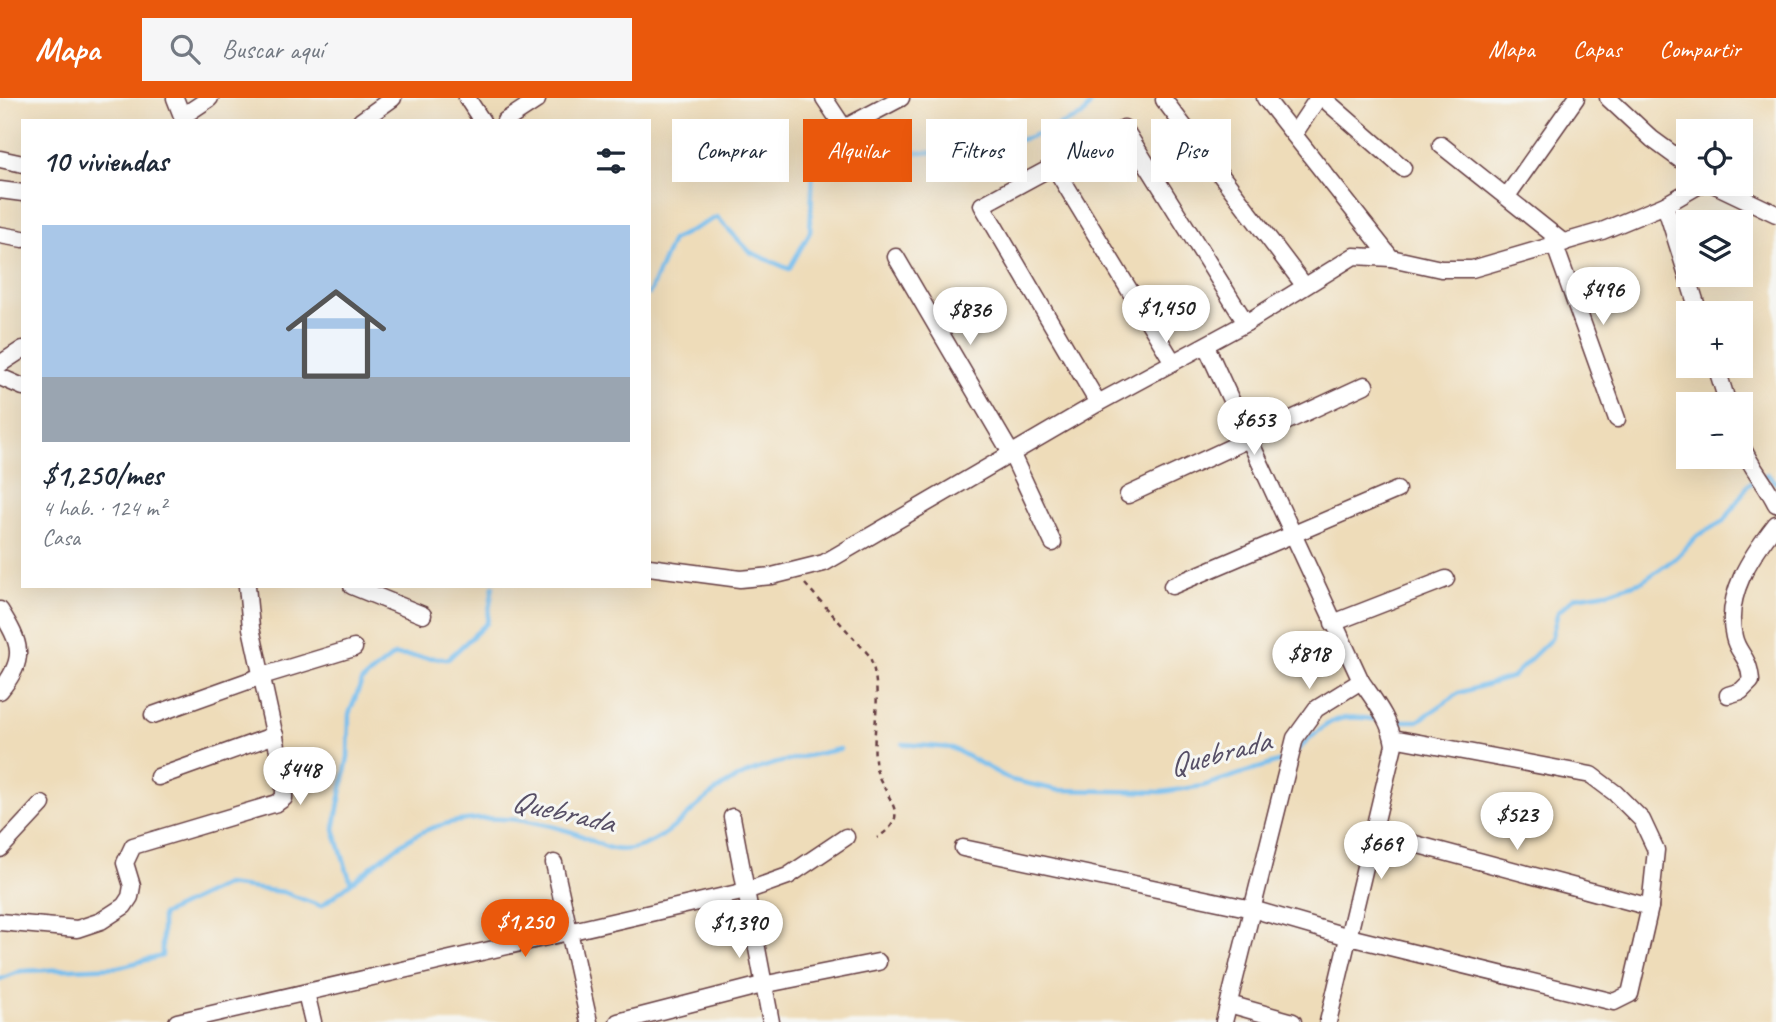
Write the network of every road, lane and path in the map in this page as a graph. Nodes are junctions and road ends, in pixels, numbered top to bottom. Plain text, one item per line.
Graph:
1 (175, 98) edge
2 (211, 98) edge
3 (393, 98) edge
4 (467, 98) edge
5 (824, 98) edge
6 (901, 98) edge
7 (1265, 98) edge
8 (1321, 98) edge
9 (1576, 98) edge
10 (1608, 98) edge
11 (537, 100) dead end
12 (1164, 100) dead end
13 (370, 118) edge
14 (184, 119) edge
15 (481, 119) edge
16 (508, 119) edge
17 (1294, 134) junction
18 (1441, 145) dead end
19 (1137, 149) edge
20 (1676, 157) edge
21 (0, 159) edge
22 (21, 164) edge
23 (1403, 168) dead end
24 (0, 190) edge
25 (21, 193) edge
26 (1507, 196) junction
27 (1680, 196) edge
28 (1738, 196) edge
29 (1665, 205) junction
30 (1776, 214) edge
31 (0, 235) edge
32 (21, 239) edge
33 (1559, 245) junction
34 (896, 257) dead end
35 (1391, 258) junction
36 (1304, 285) junction
37 (1695, 301) edge
38 (1245, 323) junction
39 (1206, 346) junction
40 (21, 350) edge
41 (1173, 362) junction
42 (0, 364) edge
43 (0, 377) edge
44 (1365, 385) dead end
45 (21, 386) edge
46 (1098, 403) junction
47 (1617, 419) dead end
48 (1249, 439) junction
49 (1012, 455) junction
50 (1752, 469) edge
51 (1397, 491) dead end
52 (1128, 495) dead end
53 (1773, 498) edge
54 (1776, 524) edge
55 (1293, 534) junction
56 (1053, 543) dead end
57 (651, 567) edge
58 (793, 571) junction
59 (1446, 579) dead end
60 (1172, 586) dead end
61 (247, 588) edge
62 (357, 588) edge
63 (0, 610) edge
64 (424, 615) dead end
65 (1333, 623) junction
66 (354, 648) dead end
67 (262, 676) junction
68 (1361, 681) junction
69 (0, 691) edge
70 (1728, 695) dead end
71 (153, 715) dead end
72 (275, 735) junction
73 (1393, 738) junction
74 (158, 777) dead end
75 (42, 804) dead end
76 (732, 817) dead end
77 (1374, 833) junction
78 (846, 836) dead end
79 (877, 838) dead end
80 (963, 848) dead end
81 (0, 849) edge
82 (554, 863) dead end
83 (746, 891) junction
84 (1650, 907) junction
85 (1252, 909) junction
86 (0, 922) edge
87 (569, 930) junction
88 (1349, 937) junction
89 (878, 962) dead end
90 (762, 985) junction
91 (306, 993) junction
92 (1228, 1004) junction
93 (177, 1022) edge
94 (313, 1022) edge
95 (589, 1022) edge
96 (618, 1022) edge
97 (771, 1022) edge
98 (1224, 1022) edge
99 (1293, 1022) edge
100 (1328, 1022) edge

1 - 14 street
2 - 14 street
3 - 13 street
4 - 15 street
5 - 6 street
7 - 17 street
8 - 17 street
8 - 23 street
9 - 26 street
10 - 20 street
11 - 16 street
12 - 36 street
17 - 35 street
18 - 26 street
19 - 38 street
21 - 22 street
24 - 25 street
26 - 33 street
27 - 29 street
28 - 30 street
29 - 33 street
29 - 37 street
31 - 32 street
33 - 35 street
33 - 47 street
34 - 49 street
35 - 36 street
36 - 38 street
38 - 39 street
39 - 41 street
39 - 48 street
40 - 42 street
41 - 46 street
41 - 46 street
43 - 45 street
44 - 48 street
46 - 49 street
48 - 52 street
48 - 55 street
49 - 56 street
49 - 58 street
50 - 53 street
51 - 55 street
54 - 70 street
55 - 60 street
55 - 65 street
57 - 58 street
58 - 79 path
59 - 65 street
61 - 67 street
62 - 64 street
63 - 69 street
65 - 68 street
66 - 67 street
67 - 71 street
67 - 72 street
68 - 73 street
68 - 85 street
72 - 74 street
72 - 86 street
73 - 77 street
73 - 84 street
75 - 81 street
76 - 83 street
77 - 84 street
77 - 88 street
78 - 83 street
80 - 85 street
82 - 87 street
83 - 87 street
83 - 90 street
84 - 88 street
85 - 88 street
85 - 92 street
87 - 91 street
87 - 95 street
88 - 100 street
89 - 90 street
90 - 96 street
90 - 97 street
91 - 93 street
91 - 94 street
92 - 98 street
92 - 99 street

